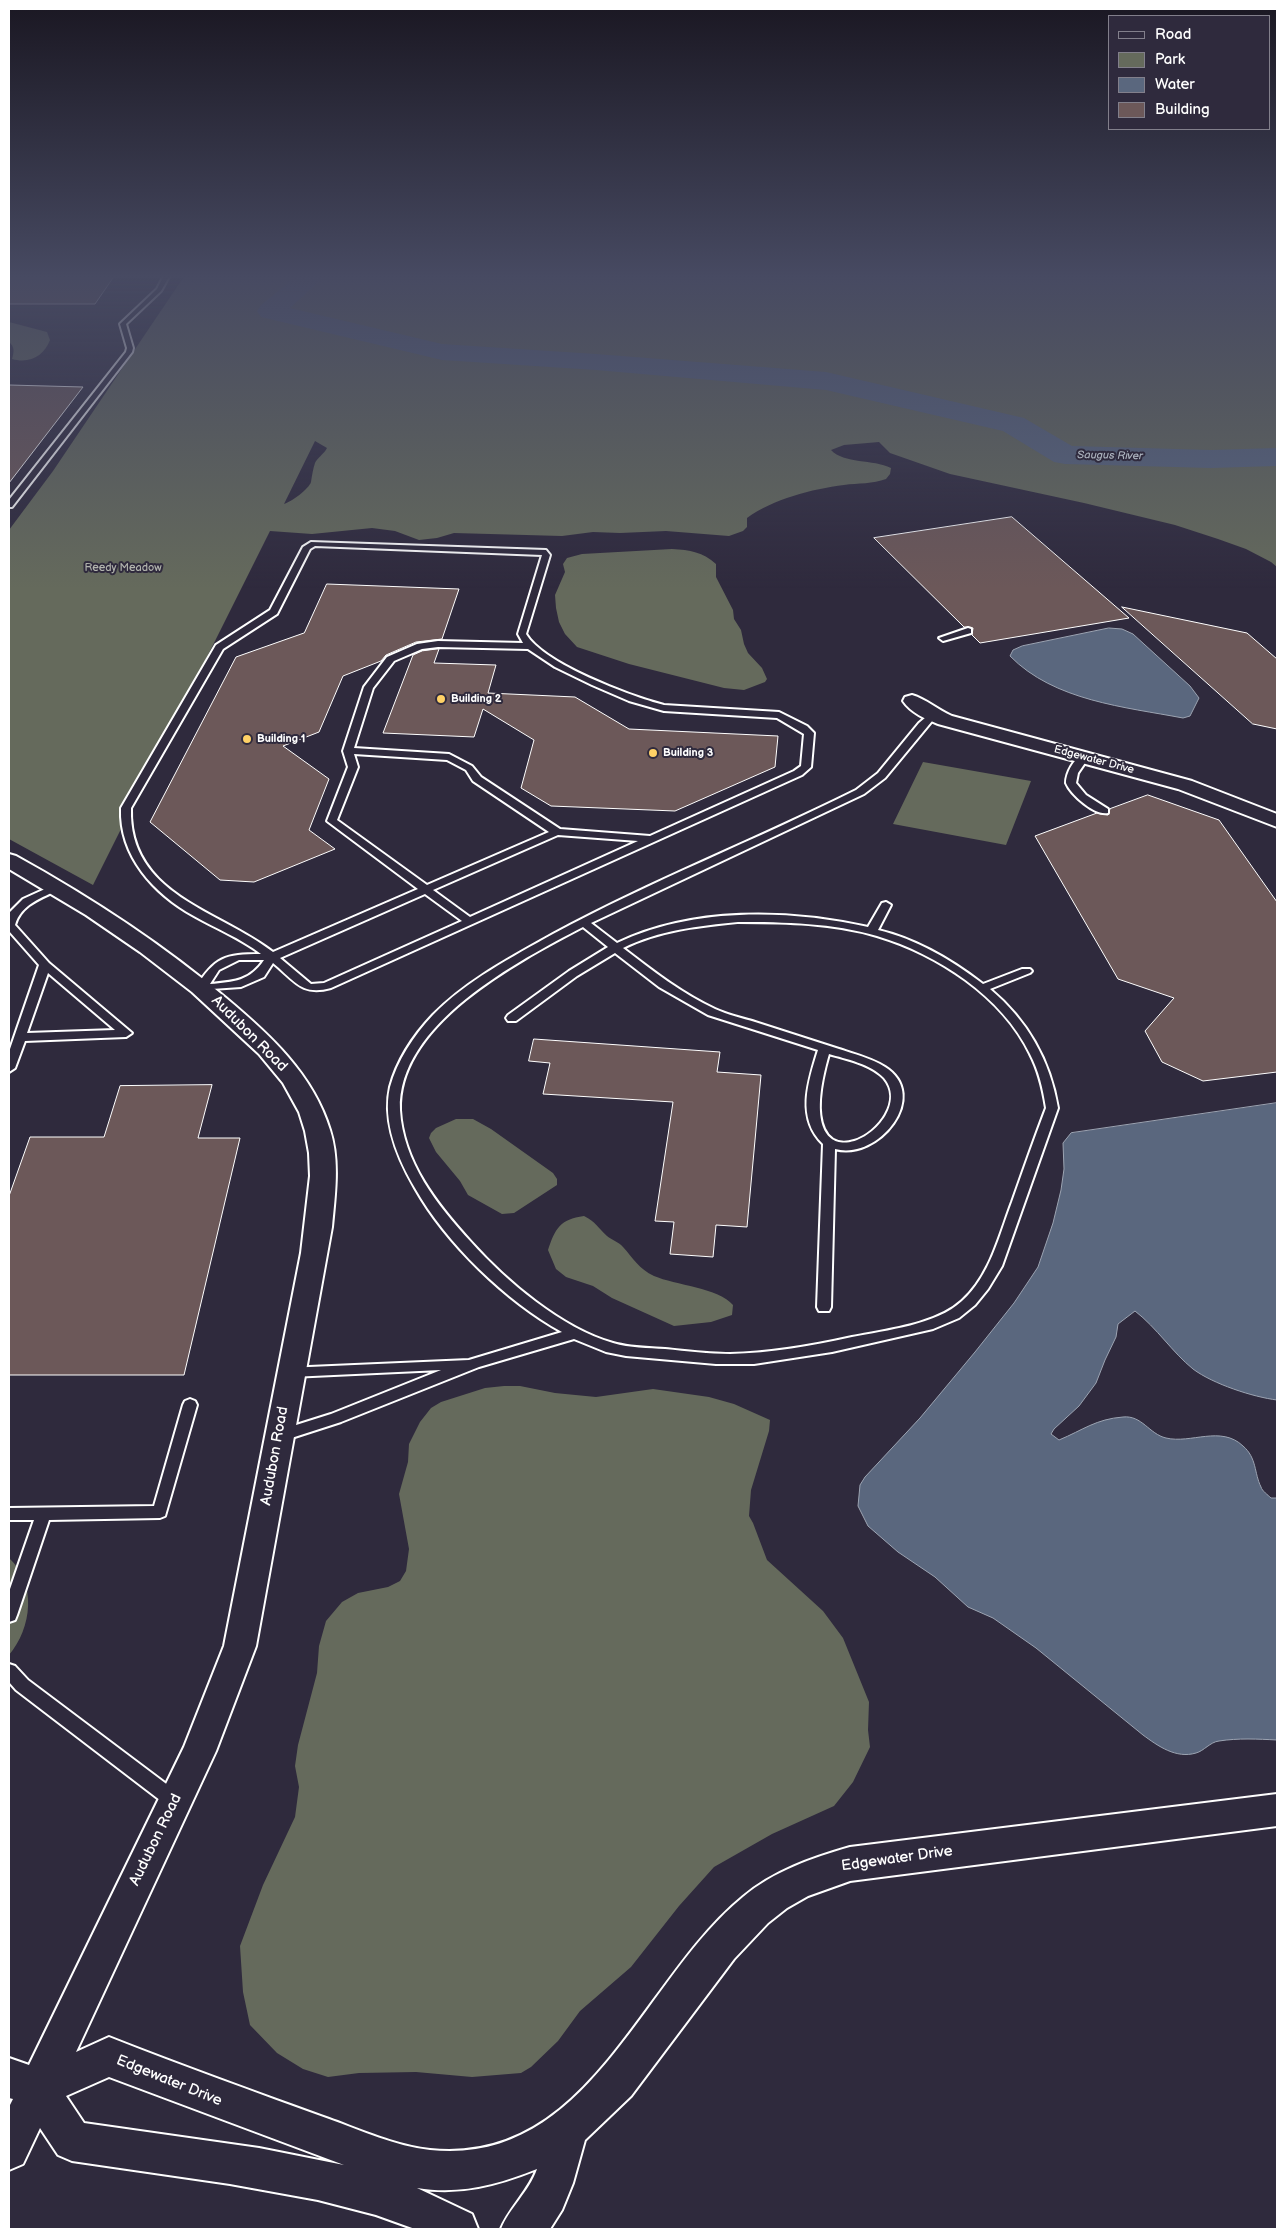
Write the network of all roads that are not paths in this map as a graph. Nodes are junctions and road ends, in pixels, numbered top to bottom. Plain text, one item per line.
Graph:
1 (107, 379) edge
2 (9, 505) edge
3 (968, 631) dead end
4 (943, 638) dead end
5 (530, 646) junction
6 (912, 701) dead end
7 (932, 715) junction
8 (348, 751) junction
9 (1084, 758) junction
10 (1104, 811) dead end
11 (1277, 821) edge
12 (557, 832) junction
13 (652, 839) junction
14 (9, 860) edge
15 (56, 887) junction
16 (425, 888) junction
17 (886, 905) dead end
18 (470, 922) junction
19 (583, 922) junction
20 (871, 932) junction
21 (615, 949) junction
22 (272, 957) junction
23 (45, 965) junction
24 (1026, 972) dead end
25 (201, 988) junction
26 (982, 988) junction
27 (512, 1018) dead end
28 (20, 1037) junction
29 (824, 1049) junction
30 (9, 1068) edge
31 (830, 1143) junction
32 (824, 1307) dead end
33 (573, 1334) junction
34 (475, 1363) junction
35 (291, 1372) junction
36 (190, 1406) dead end
37 (279, 1436) junction
38 (44, 1513) junction
39 (9, 1514) edge
40 (9, 1615) edge
41 (9, 1672) edge
42 (175, 1801) junction
43 (1277, 1810) edge
44 (23, 2083) edge
45 (568, 2128) junction
46 (9, 2150) edge
47 (423, 2190) junction
48 (457, 2229) edge
49 (522, 2229) edge

1 - 2 lane
3 - 4 lane
5 - 8 lane
5 - 13 lane
5 - 22 lane
6 - 7 street, Edgewater Drive
7 - 9 street, Edgewater Drive
7 - 19 lane
8 - 12 lane
8 - 16 lane
9 - 10 lane
9 - 11 street, Edgewater Drive
12 - 13 lane
12 - 16 lane
13 - 18 lane
14 - 15 street, Audubon Road
15 - 23 lane
15 - 25 street, Audubon Road
16 - 18 lane
16 - 22 lane
17 - 20 lane
18 - 22 lane
19 - 21 lane
19 - 33 lane
20 - 21 lane
20 - 26 lane
21 - 27 lane
21 - 29 lane
22 - 25 lane
22 - 25 lane
23 - 28 lane
23 - 28 lane
24 - 26 lane
25 - 35 street, Audubon Road
26 - 33 lane
28 - 30 lane
29 - 31 lane
29 - 31 lane
31 - 32 lane
33 - 34 lane
34 - 35 lane
34 - 37 lane
35 - 37 street, Audubon Road
36 - 38 lane
37 - 42 street, Audubon Road
38 - 39 lane
38 - 40 lane
41 - 42 lane
42 - 44 street, Audubon Road
43 - 45 street, Edgewater Drive
44 - 46 street, Audubon Road
44 - 47 street, Edgewater Drive
44 - 47 street, Edgewater Drive
45 - 47 street, Edgewater Drive
45 - 49 street
47 - 48 street, Edgewater Drive

